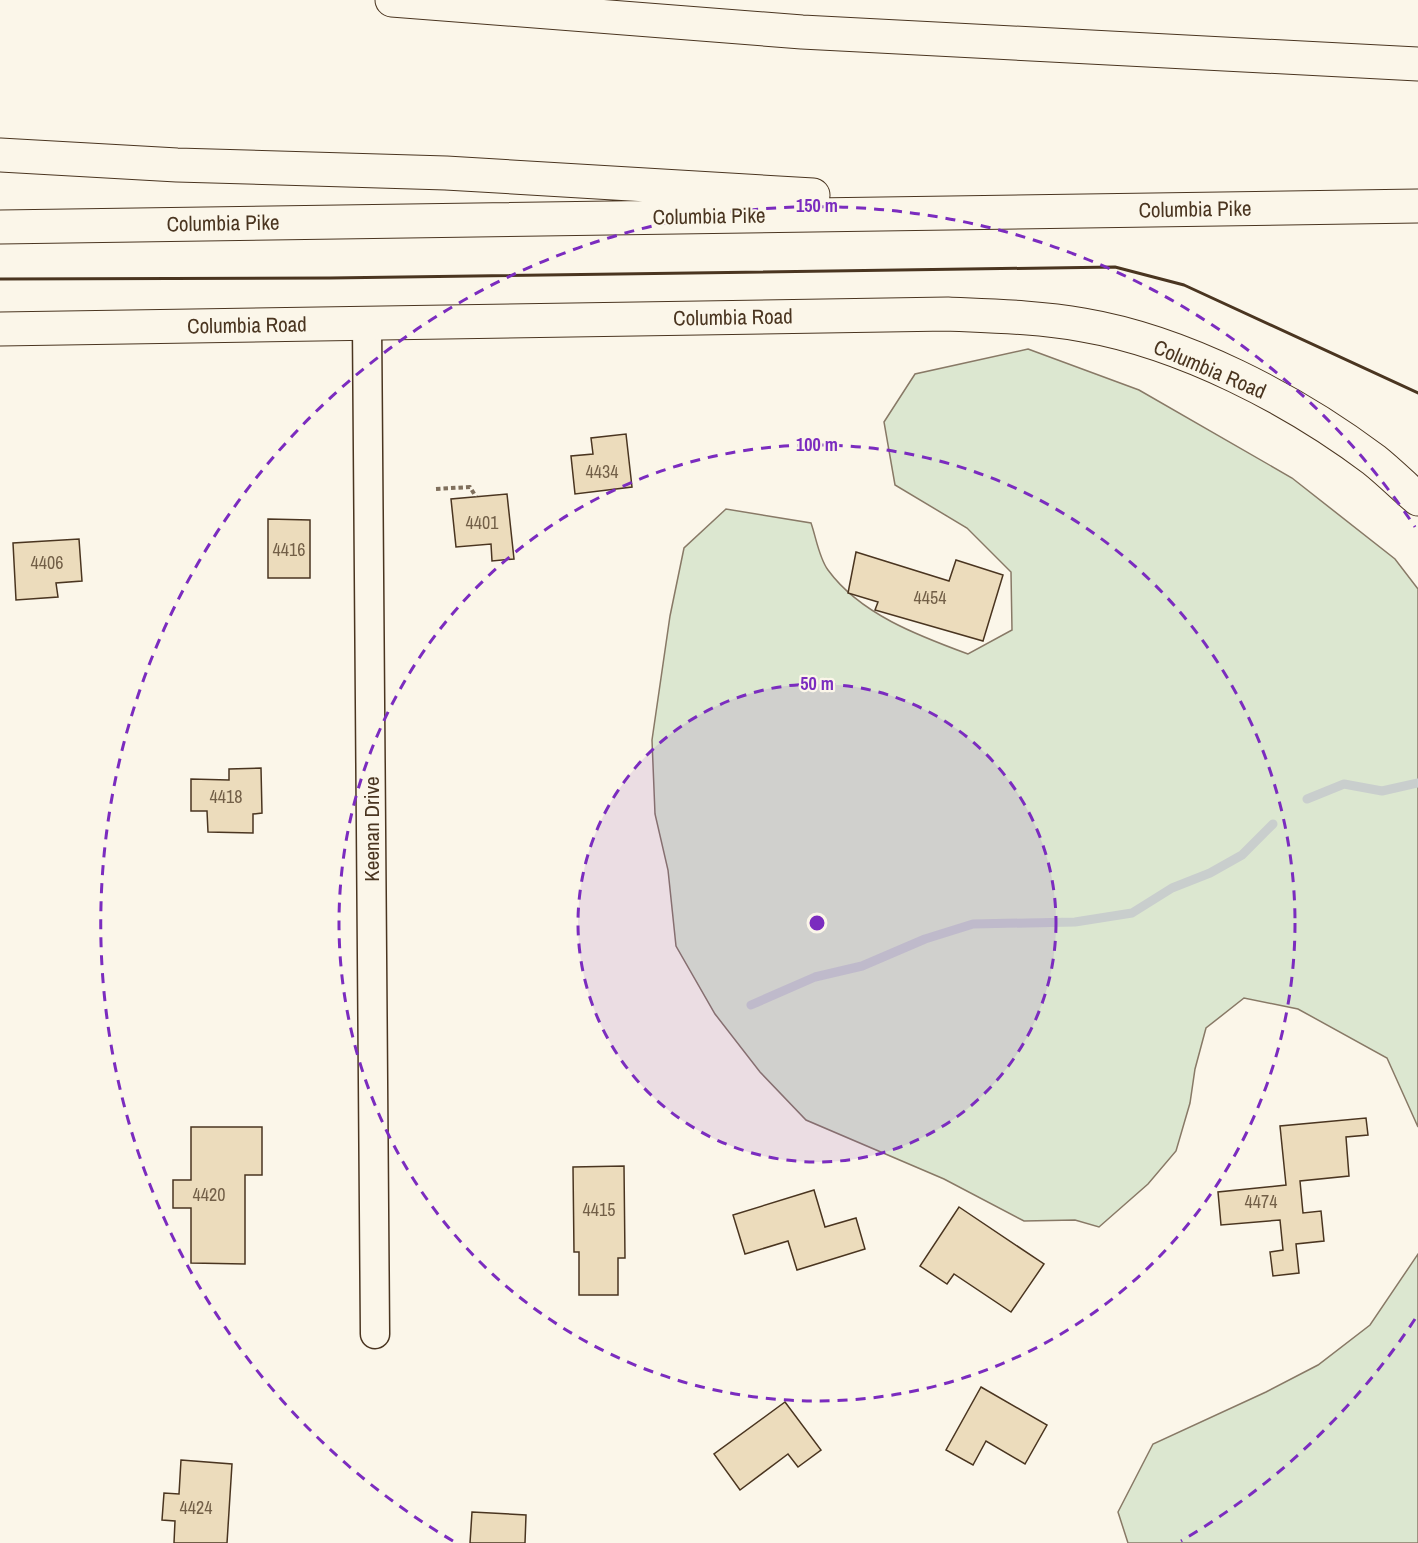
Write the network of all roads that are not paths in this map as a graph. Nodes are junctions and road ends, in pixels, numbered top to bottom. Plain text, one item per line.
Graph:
1 (392, 0) edge
2 (597, 0) edge
3 (802, 32) junction
4 (1418, 64) edge
5 (0, 155) edge
6 (1418, 206) edge
7 (1081, 211) junction
8 (0, 226) edge
9 (367, 323) junction
10 (0, 329) edge
11 (1418, 499) edge
12 (375, 1334) dead end

1 - 3 main road
2 - 3 main road
3 - 4 main road
5 - 7 main road
6 - 7 main road, Columbia Pike
7 - 8 main road, Columbia Pike
9 - 10 main road, Columbia Road
9 - 11 main road, Columbia Road
9 - 12 street, Keenan Drive

